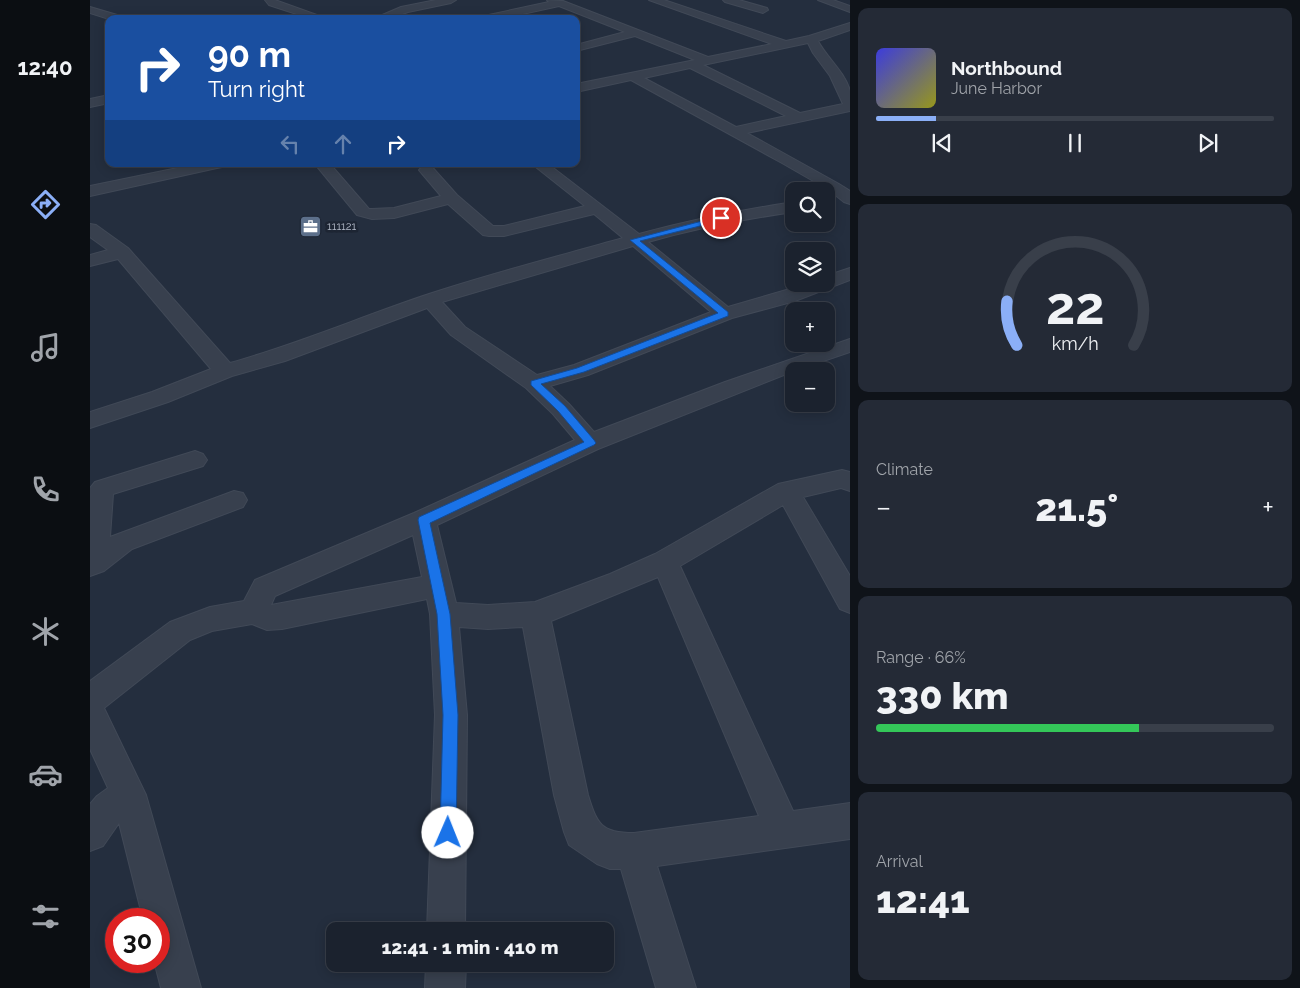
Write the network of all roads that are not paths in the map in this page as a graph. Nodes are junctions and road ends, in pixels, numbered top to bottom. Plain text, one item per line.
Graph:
1 (99, 0) edge
2 (270, 0) edge
3 (407, 0) edge
4 (451, 0) edge
5 (654, 0) edge
6 (728, 0) edge
7 (823, 0) edge
8 (556, 1) edge
9 (90, 2) edge
10 (420, 6) junction
11 (850, 9) edge
12 (90, 10) edge
13 (763, 10) dead end
14 (434, 12) dead end
15 (107, 15) edge
16 (311, 15) edge
17 (389, 15) edge
18 (500, 15) edge
19 (850, 26) edge
20 (638, 32) junction
21 (815, 38) junction
22 (847, 40) dead end
23 (784, 44) junction
24 (580, 47) edge
25 (708, 61) junction
26 (692, 64) junction
27 (632, 76) junction
28 (580, 85) edge
29 (105, 100) edge
30 (90, 103) edge
31 (850, 106) edge
32 (797, 116) junction
33 (735, 131) junction
34 (203, 167) edge
35 (325, 167) edge
36 (543, 167) edge
37 (427, 170) dead end
38 (90, 191) edge
39 (451, 198) junction
40 (850, 199) edge
41 (835, 202) edge
42 (597, 208) junction
43 (785, 208) edge
44 (90, 228) edge
45 (634, 240) junction
46 (122, 252) junction
47 (90, 261) edge
48 (850, 273) edge
49 (835, 279) edge
50 (801, 292) edge
51 (430, 300) junction
52 (724, 314) junction
53 (850, 345) edge
54 (225, 371) junction
55 (534, 383) junction
56 (90, 420) edge
57 (590, 443) junction
58 (195, 460) dead end
59 (847, 475) edge
60 (787, 491) junction
61 (234, 500) dead end
62 (423, 520) junction
63 (665, 562) junction
64 (92, 564) edge
65 (441, 599) junction
66 (850, 601) edge
67 (256, 611) junction
68 (535, 614) junction
69 (90, 700) edge
70 (90, 714) edge
71 (129, 795) junction
72 (850, 820) edge
73 (783, 830) junction
74 (90, 833) edge
75 (634, 851) junction
76 (446, 922) edge
77 (446, 972) edge
78 (180, 988) edge
79 (445, 988) edge
80 (676, 988) edge

1 - 9 street
2 - 16 street
3 - 10 street
4 - 10 street
5 - 23 street
6 - 13 street
7 - 11 street
8 - 18 street
8 - 20 street
10 - 14 street
10 - 17 street
12 - 15 street
19 - 21 street
20 - 24 street
20 - 25 street
21 - 22 street
21 - 23 street
21 - 31 street
23 - 25 street
25 - 26 street
26 - 27 street
26 - 32 street
27 - 28 street
27 - 33 street
29 - 30 street
31 - 32 street
32 - 33 street
33 - 40 street
34 - 38 street
35 - 39 street
36 - 42 street
37 - 39 street
39 - 42 street
40 - 41 street
42 - 45 street
43 - 45 street
44 - 46 street
45 - 51 street
45 - 52 street
46 - 47 street
46 - 54 street
48 - 49 street
50 - 52 street
51 - 54 street
51 - 55 street
52 - 55 street
53 - 57 street
54 - 56 street
55 - 57 street
57 - 62 street
58 - 64 street
59 - 60 street
60 - 63 street
60 - 66 street
61 - 64 street
62 - 65 street
62 - 67 street
63 - 68 street
63 - 73 street
65 - 67 street
65 - 68 street
65 - 76 street
67 - 69 street
68 - 75 street
70 - 71 street
71 - 74 street
71 - 78 street
72 - 73 street
73 - 75 street
75 - 80 street
77 - 79 street

